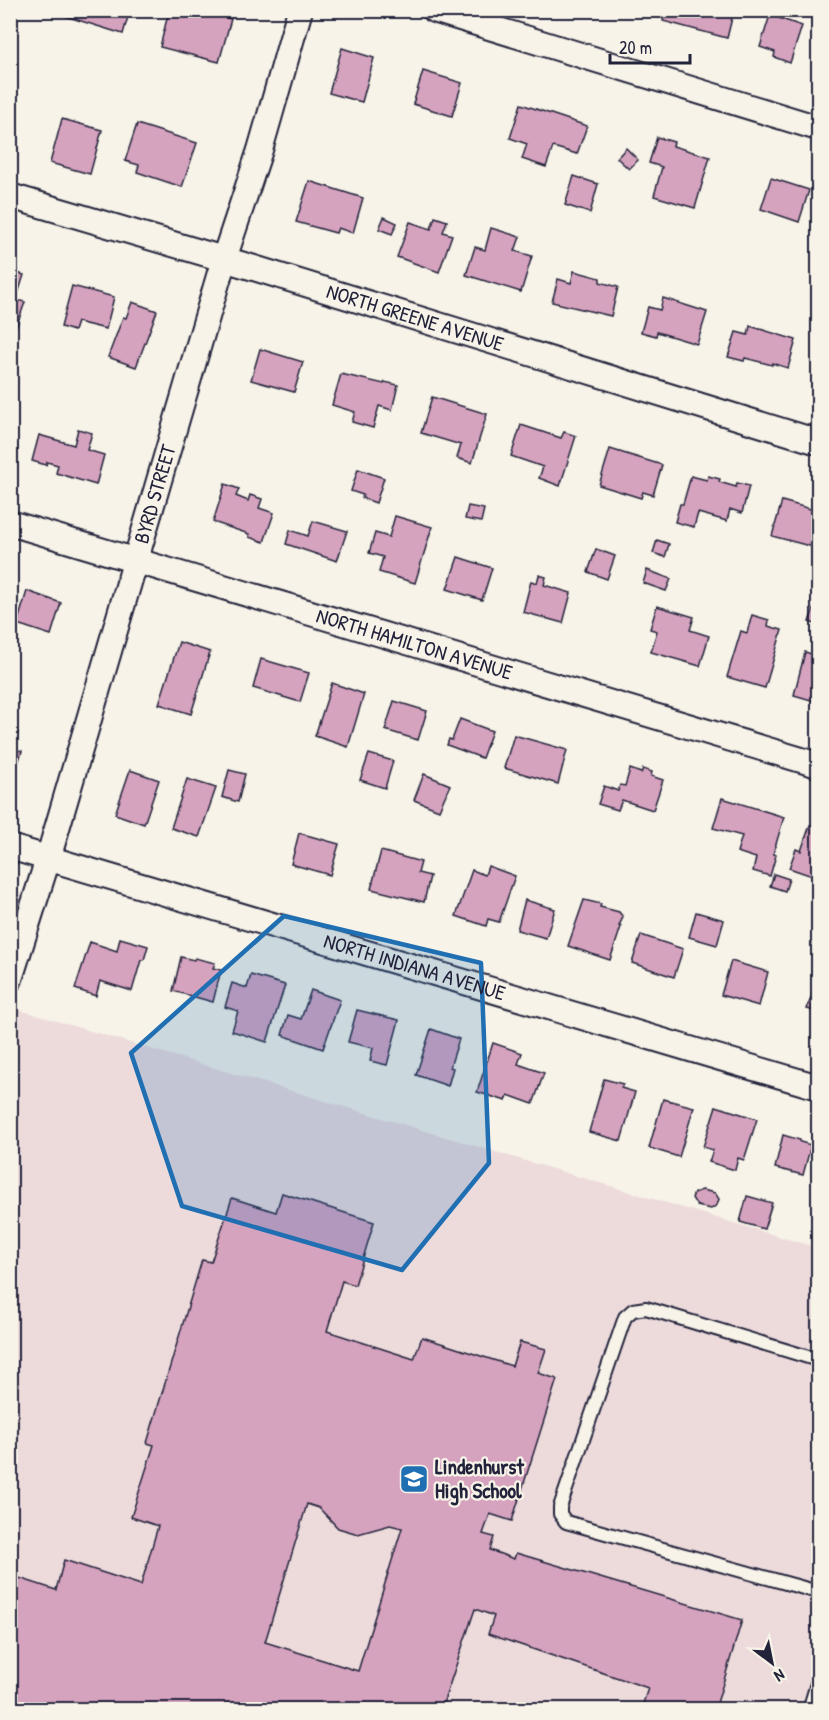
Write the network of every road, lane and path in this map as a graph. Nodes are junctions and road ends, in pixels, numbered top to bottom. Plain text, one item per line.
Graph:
1 (300, 10) edge
2 (434, 10) edge
3 (819, 128) edge
4 (10, 196) edge
5 (224, 259) junction
6 (819, 442) edge
7 (10, 522) edge
8 (135, 560) junction
9 (819, 765) edge
10 (10, 847) edge
11 (48, 859) junction
12 (10, 979) edge
13 (819, 1087) edge
14 (819, 1360) edge
15 (819, 1592) edge
16 (819, 1680) edge
17 (809, 1710) edge

1 - 5 street, BYRD STREET
2 - 3 street
4 - 5 street, NORTH GREENE AVENUE
5 - 6 street, NORTH GREENE AVENUE
5 - 8 street, BYRD STREET
7 - 8 street, NORTH HAMILTON AVENUE
8 - 9 street, NORTH HAMILTON AVENUE
8 - 11 street, BYRD STREET
10 - 11 street, NORTH INDIANA AVENUE
11 - 12 street, BYRD STREET
11 - 13 street, NORTH INDIANA AVENUE
14 - 15 lane
16 - 17 lane

